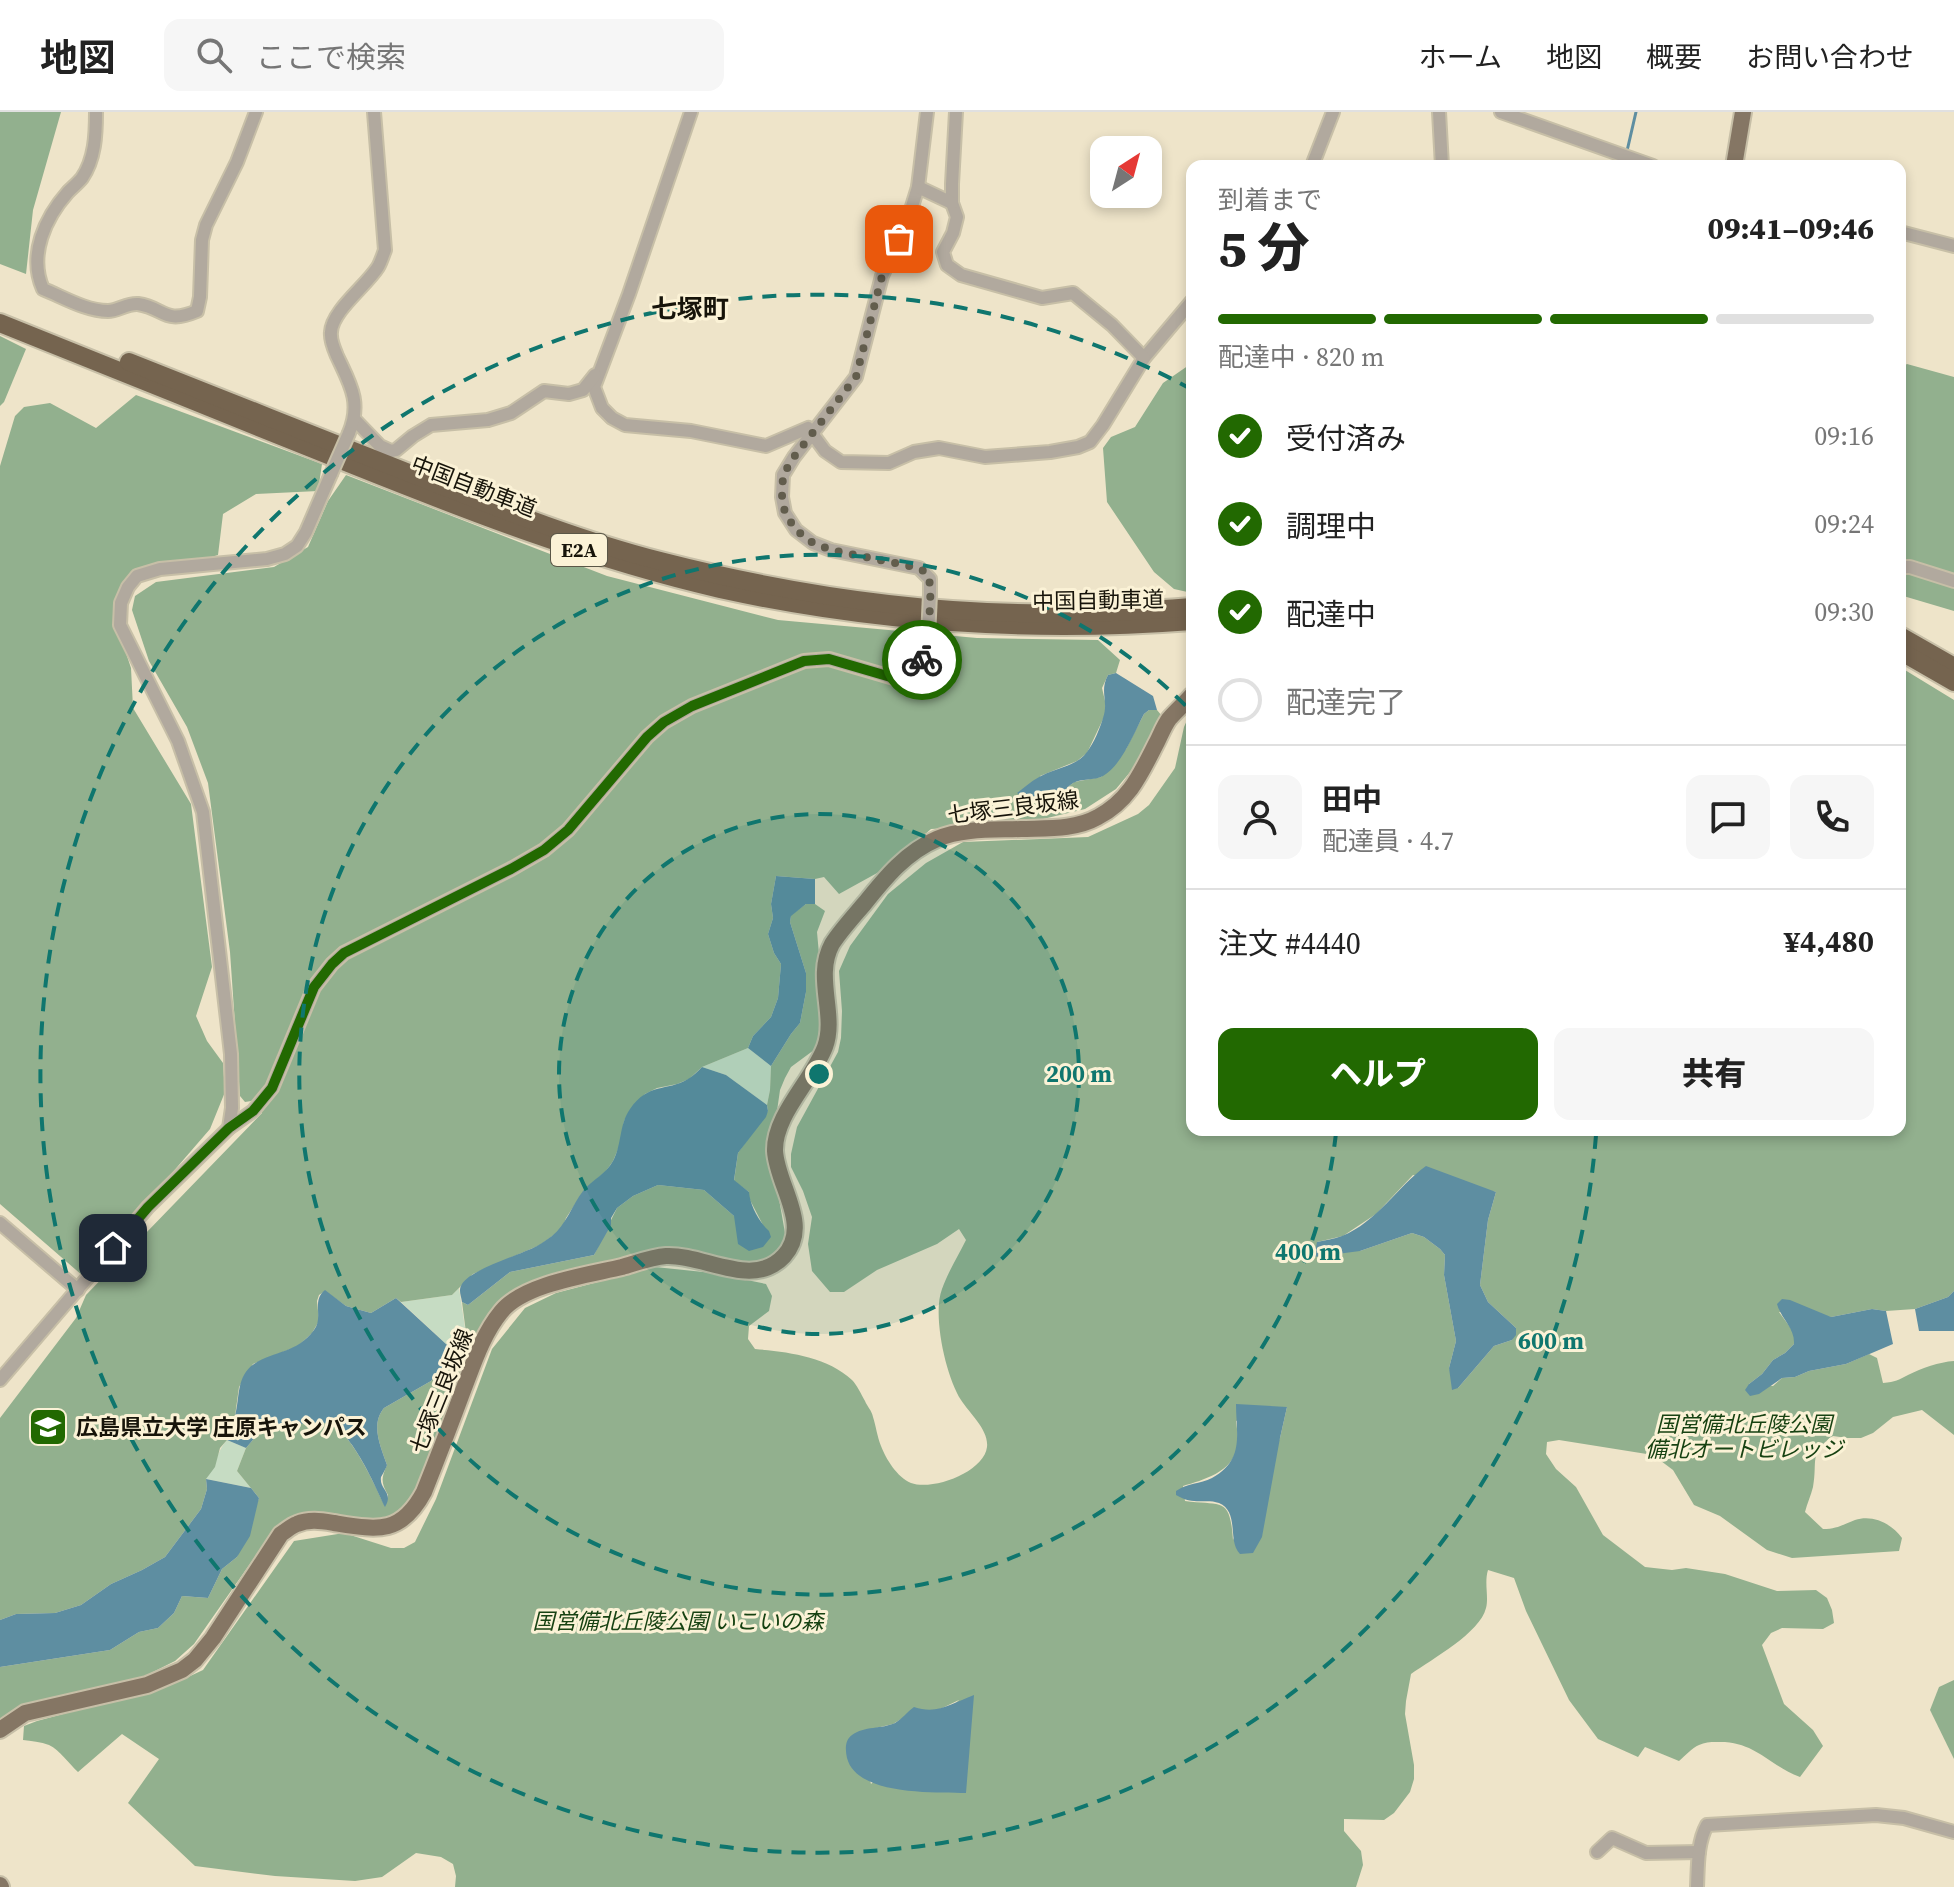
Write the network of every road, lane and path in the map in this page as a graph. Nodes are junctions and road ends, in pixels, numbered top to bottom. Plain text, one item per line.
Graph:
1 (96, 112) edge
2 (256, 112) edge
3 (374, 112) edge
4 (691, 112) edge
5 (927, 112) edge
6 (956, 112) edge
7 (1333, 112) edge
8 (1439, 112) edge
9 (1501, 112) edge
10 (1743, 112) edge
11 (1314, 160) edge
12 (1442, 160) edge
13 (1636, 160) edge
14 (1735, 160) edge
15 (918, 187) junction
16 (952, 203) junction
17 (1906, 234) edge
18 (1954, 246) edge
19 (1186, 308) edge
20 (0, 310) edge
21 (0, 323) edge
22 (1144, 358) junction
23 (602, 366) junction
24 (354, 419) junction
25 (812, 432) junction
26 (1906, 567) edge
27 (1954, 581) edge
28 (1186, 607) edge
29 (1186, 621) edge
30 (1906, 639) edge
31 (1906, 654) edge
32 (1954, 667) edge
33 (1954, 682) edge
34 (1186, 701) edge
35 (229, 1128) junction
36 (0, 1223) edge
37 (78, 1290) junction
38 (0, 1380) edge
39 (0, 1730) edge
40 (1954, 1832) edge
41 (1597, 1852) dead end
42 (1699, 1852) junction
43 (1697, 1887) edge

1 - 2 street
3 - 24 street
4 - 23 street
5 - 15 street
6 - 16 street
7 - 11 street
8 - 12 street
9 - 13 street
10 - 14 main road
15 - 16 street
15 - 25 street
16 - 22 street
17 - 18 street
19 - 22 street
20 - 28 highway, 中国自動車道 / E2A
21 - 29 highway, 中国自動車道 / E2A
22 - 25 street
23 - 24 street
23 - 25 street
24 - 35 street, bridge
25 - 35 street, bridge
26 - 27 street
30 - 32 highway
31 - 33 highway
34 - 39 main road, 七塚三良坂線
35 - 37 street
36 - 37 street
37 - 38 street
40 - 42 street
41 - 42 street
42 - 43 street

